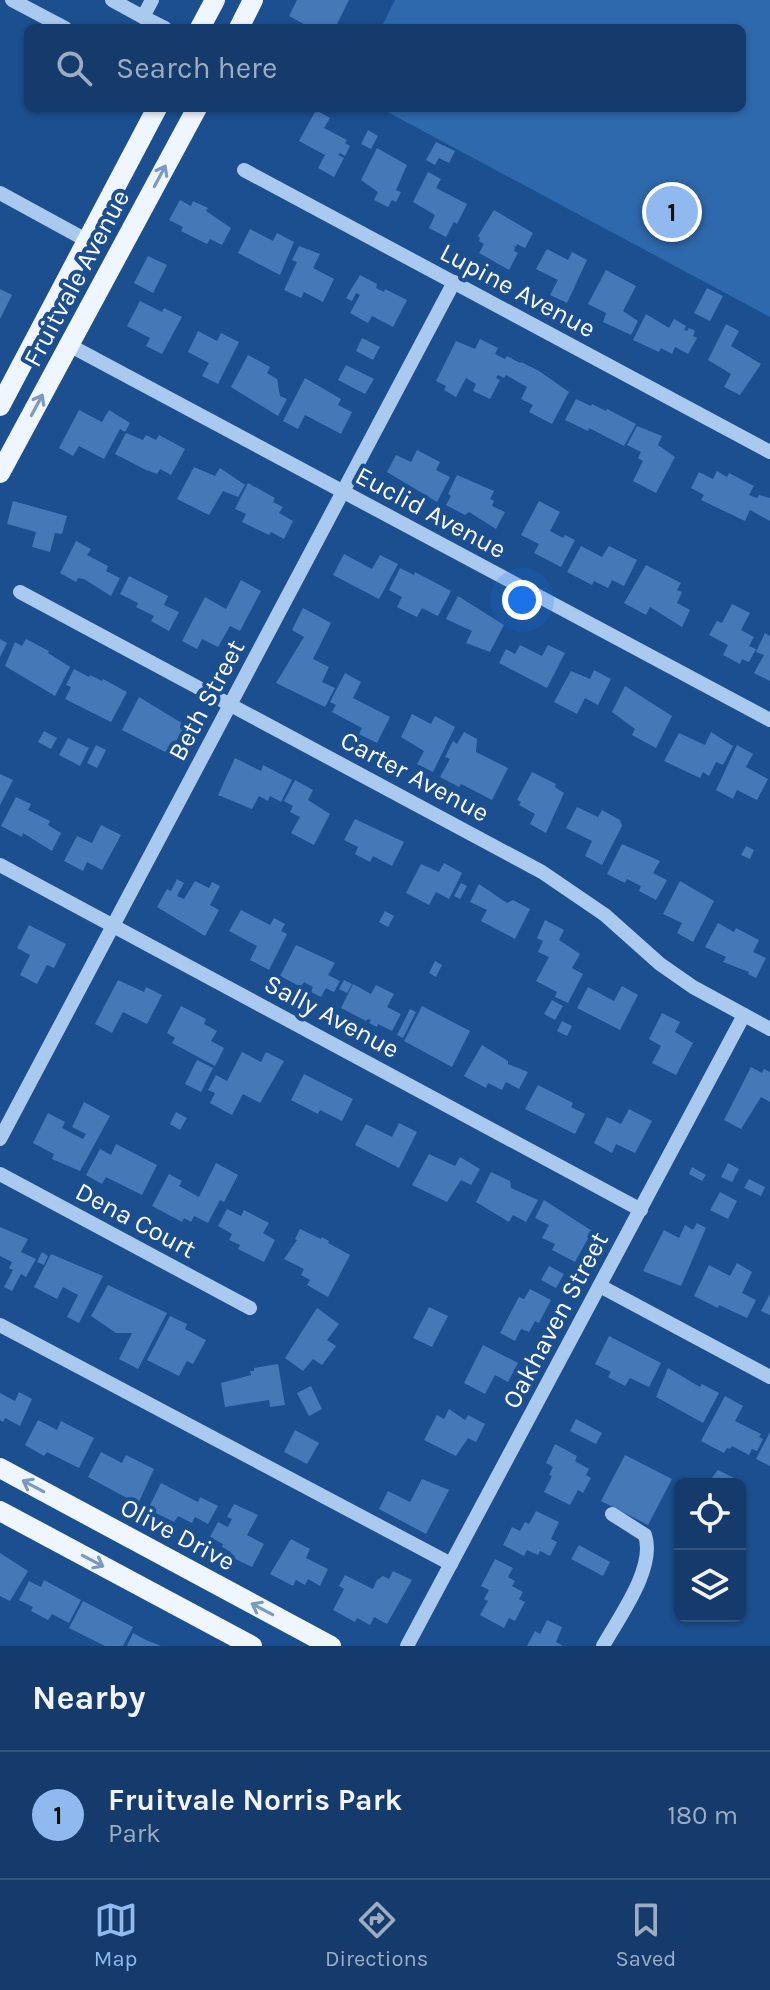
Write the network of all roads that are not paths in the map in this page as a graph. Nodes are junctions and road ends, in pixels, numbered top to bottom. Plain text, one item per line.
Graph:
1 (12, 0) edge
2 (112, 0) edge
3 (152, 0) edge
4 (215, 0) edge
5 (253, 0) edge
6 (143, 17) junction
7 (57, 24) edge
8 (157, 24) edge
9 (202, 24) edge
10 (241, 24) edge
11 (155, 112) edge
12 (195, 112) edge
13 (244, 170) dead end
14 (0, 193) edge
15 (86, 240) junction
16 (454, 282) junction
17 (69, 345) junction
18 (0, 406) edge
19 (7, 447) edge
20 (770, 452) edge
21 (0, 473) edge
22 (343, 492) junction
23 (20, 592) dead end
24 (230, 705) junction
25 (770, 720) edge
26 (0, 865) edge
27 (113, 926) junction
28 (744, 1015) junction
29 (770, 1029) edge
30 (0, 1139) edge
31 (0, 1174) edge
32 (641, 1210) junction
33 (600, 1286) junction
34 (250, 1308) dead end
35 (0, 1325) edge
36 (770, 1377) edge
37 (0, 1468) edge
38 (0, 1511) edge
39 (612, 1514) dead end
40 (451, 1564) junction
41 (252, 1646) edge
42 (331, 1646) edge
43 (407, 1646) edge
44 (603, 1646) edge

1 - 7 street
2 - 6 street
3 - 6 street
4 - 9 main road
5 - 10 main road
6 - 8 street
11 - 15 main road, Fruitvale Avenue
17 -> 12 main road, Fruitvale Avenue
13 - 16 street, Lupine Avenue
14 - 15 street
15 - 18 main road, Fruitvale Avenue
16 - 20 street, Lupine Avenue
16 - 22 street, Beth Street
19 -> 17 main road, Fruitvale Avenue
17 - 22 street, Euclid Avenue
19 - 21 main road, Fruitvale Avenue
22 - 24 street, Beth Street
22 - 25 street, Euclid Avenue
23 - 24 street, Carter Avenue
24 - 27 street, Beth Street
24 - 28 street, Carter Avenue
26 - 27 street, Sally Avenue
27 - 30 street, Beth Street
27 - 32 street, Sally Avenue
28 - 29 street, Carter Avenue
28 - 32 street, Oakhaven Street
31 - 34 street, Dena Court
32 - 33 street, Oakhaven Street
33 - 36 street
33 - 40 street, Oakhaven Street
35 - 40 street
42 -> 37 main road, Olive Drive
38 -> 41 main road
39 - 44 street
40 - 43 street, Oakhaven Street

